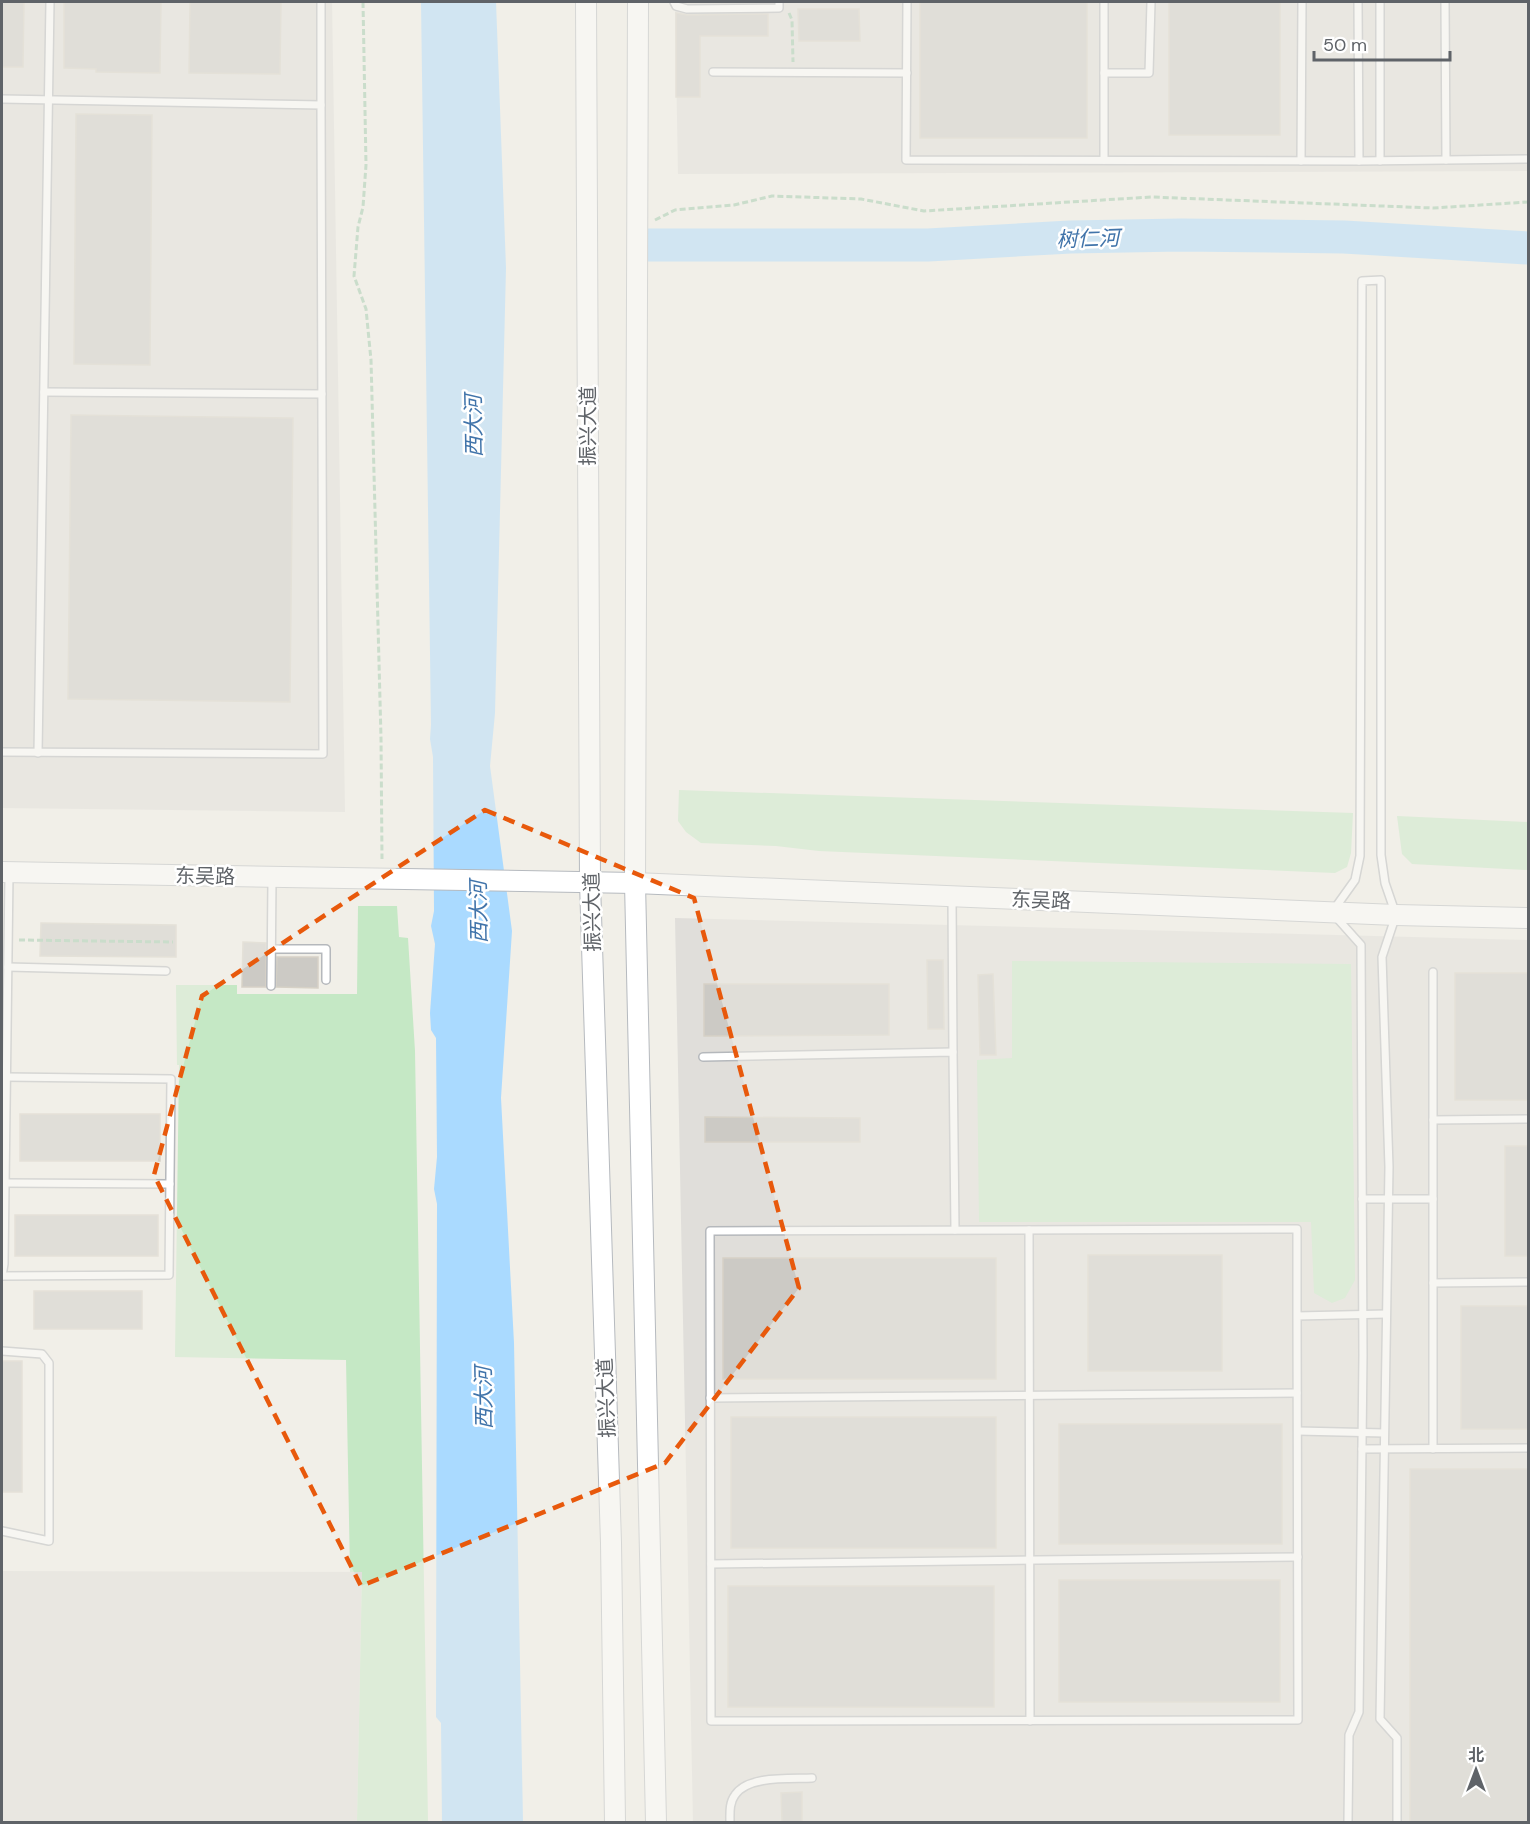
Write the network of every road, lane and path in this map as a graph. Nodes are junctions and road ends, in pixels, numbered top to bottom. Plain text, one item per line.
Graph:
1 (50, 2) edge
2 (321, 2) edge
3 (363, 2) edge
4 (586, 2) edge
5 (638, 2) edge
6 (674, 2) edge
7 (907, 2) edge
8 (1104, 2) edge
9 (1151, 2) edge
10 (1302, 2) edge
11 (1358, 2) edge
12 (1380, 2) edge
13 (1445, 2) edge
14 (779, 5) edge
15 (713, 72) dead end
16 (793, 72) junction
17 (907, 72) junction
18 (1104, 72) junction
19 (2, 99) edge
20 (49, 100) junction
21 (321, 105) junction
22 (1446, 159) junction
23 (1528, 159) edge
24 (1104, 160) junction
25 (1302, 161) junction
26 (1359, 161) junction
27 (1380, 161) junction
28 (1528, 202) edge
29 (637, 229) junction
30 (44, 392) junction
31 (322, 394) junction
32 (2, 752) edge
33 (38, 753) junction
34 (5, 872) edge
35 (272, 877) junction
36 (382, 879) junction
37 (590, 883) junction
38 (635, 884) junction
39 (952, 897) junction
40 (1332, 912) junction
41 (1396, 915) junction
42 (1528, 918) edge
43 (8, 940) junction
44 (173, 942) dead end
45 (272, 949) junction
46 (8, 968) junction
47 (166, 971) dead end
48 (1433, 972) dead end
49 (326, 980) dead end
50 (271, 986) dead end
51 (4, 991) edge
52 (953, 1052) junction
53 (703, 1057) dead end
54 (6, 1077) junction
55 (4, 1090) edge
56 (1528, 1119) edge
57 (1433, 1120) junction
58 (5, 1183) junction
59 (170, 1184) junction
60 (3, 1192) edge
61 (1362, 1199) junction
62 (1388, 1199) junction
63 (1433, 1199) junction
64 (955, 1230) junction
65 (1029, 1230) junction
66 (2, 1276) edge
67 (1528, 1282) edge
68 (1433, 1283) junction
69 (1363, 1314) junction
70 (1386, 1314) junction
71 (1298, 1316) junction
72 (2, 1351) edge
73 (1298, 1393) junction
74 (1029, 1395) junction
75 (710, 1398) junction
76 (1298, 1431) junction
77 (1363, 1432) junction
78 (1384, 1433) junction
79 (1528, 1448) edge
80 (1362, 1449) junction
81 (1383, 1449) junction
82 (1433, 1449) junction
83 (2, 1531) edge
84 (1298, 1557) junction
85 (1030, 1560) junction
86 (711, 1564) junction
87 (1030, 1720) junction
88 (812, 1778) dead end
89 (615, 1822) edge
90 (656, 1822) edge
91 (730, 1822) edge
92 (1348, 1822) edge
93 (1397, 1822) edge

1 - 20 lane
2 - 21 lane
3 - 36 path
4 - 37 main road, 振兴大道
5 - 29 main road, 振兴大道
6 - 14 lane
7 - 17 lane
8 - 18 lane
9 - 18 lane
10 - 25 lane
11 - 26 lane
12 - 27 lane
13 - 22 lane
14 - 16 path
15 - 16 lane
16 - 17 lane
17 - 24 lane
18 - 24 lane
19 - 20 lane
20 - 21 lane
20 - 30 lane
21 - 31 lane
22 - 23 lane
22 - 27 lane
24 - 25 lane
25 - 26 lane
26 - 27 lane
28 - 29 path
29 - 38 main road, 振兴大道
30 - 31 lane
30 - 33 lane
31 - 33 lane
32 - 33 lane
34 - 35 main road, 东吴路
34 - 43 lane
35 - 36 main road, 东吴路
35 - 45 lane
36 - 37 main road, 东吴路
37 - 38 main road, 东吴路
37 - 89 main road, 振兴大道
38 - 39 main road, 东吴路
38 - 90 main road, 振兴大道
39 - 40 main road, 东吴路
39 - 52 lane
40 - 41 main road, 东吴路
40 - 41 lane
40 - 61 lane
41 - 42 main road, 东吴路
41 - 62 lane
43 - 44 path
43 - 46 lane
45 - 49 lane
45 - 50 lane
46 - 47 lane
46 - 51 lane
48 - 57 lane
51 - 54 lane
52 - 53 lane
52 - 64 lane
54 - 55 lane
54 - 59 lane
55 - 58 lane
56 - 57 lane
57 - 63 lane
58 - 59 lane
58 - 60 lane
59 - 66 lane
60 - 66 lane
61 - 62 lane
61 - 69 lane
62 - 63 lane
62 - 70 lane
63 - 68 lane
64 - 65 lane
64 - 75 lane
65 - 71 lane
65 - 74 lane
67 - 68 lane
68 - 82 lane
69 - 70 lane
69 - 71 lane
69 - 77 lane
70 - 78 lane
71 - 73 lane
72 - 83 lane
73 - 74 lane
73 - 76 lane
74 - 75 lane
74 - 85 lane
75 - 86 lane
76 - 77 lane
76 - 84 lane
77 - 78 lane
77 - 80 lane
78 - 81 lane
79 - 82 lane
80 - 81 lane
80 - 92 lane
81 - 82 lane
81 - 93 lane
84 - 85 lane
84 - 87 lane
85 - 86 lane
85 - 87 lane
86 - 87 lane
88 - 91 lane

